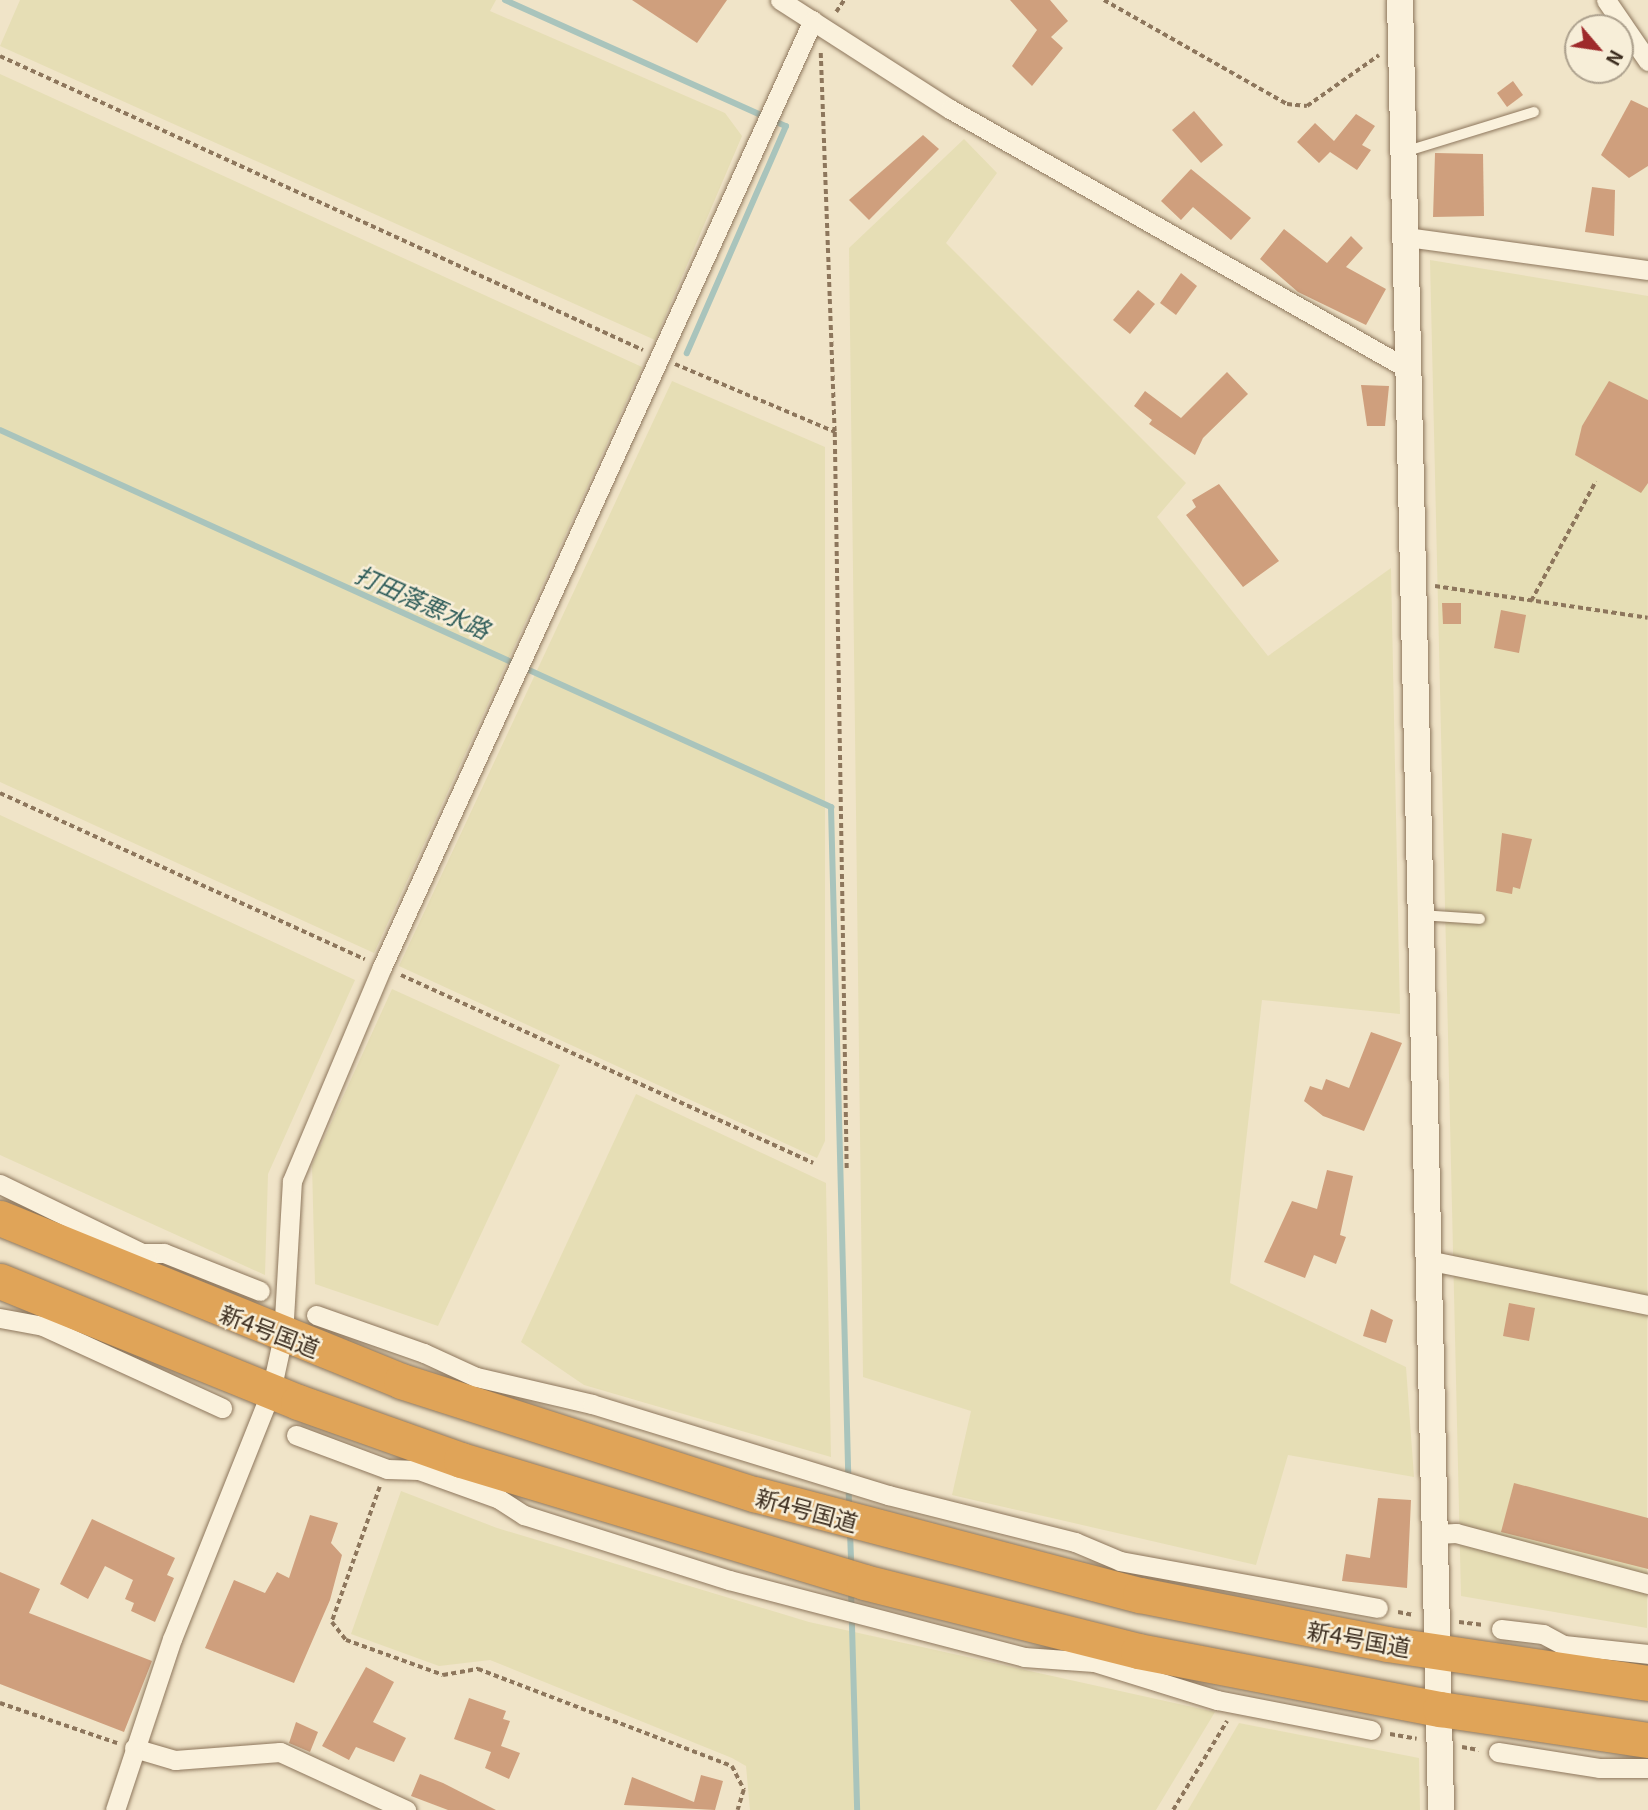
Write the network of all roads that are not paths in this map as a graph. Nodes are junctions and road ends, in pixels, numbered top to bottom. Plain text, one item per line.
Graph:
1 (780, 0) edge
2 (1400, 0) edge
3 (1606, 0) edge
4 (813, 20) junction
5 (1648, 61) edge
6 (1534, 112) dead end
7 (1404, 152) junction
8 (1406, 237) junction
9 (1648, 270) edge
10 (1408, 369) junction
11 (1420, 915) junction
12 (1480, 919) dead end
13 (0, 1184) edge
14 (0, 1217) edge
15 (111, 1253) junction
16 (1427, 1260) junction
17 (0, 1281) edge
18 (260, 1291) dead end
19 (1648, 1305) edge
20 (316, 1315) dead end
21 (0, 1318) edge
22 (82, 1329) junction
23 (283, 1336) junction
24 (271, 1391) junction
25 (472, 1391) junction
26 (222, 1408) dead end
27 (296, 1435) dead end
28 (458, 1471) junction
29 (1436, 1534) junction
30 (1145, 1581) junction
31 (1648, 1584) edge
32 (1378, 1608) dead end
33 (1501, 1629) road end
34 (1439, 1652) junction
35 (1648, 1654) edge
36 (1135, 1662) junction
37 (1597, 1662) junction
38 (1648, 1683) edge
39 (1440, 1709) junction
40 (1371, 1730) road end
41 (1648, 1740) edge
42 (134, 1748) junction
43 (1498, 1752) dead end
44 (1648, 1768) edge
45 (115, 1810) edge
46 (405, 1810) edge
47 (1441, 1810) edge

1 - 4 street
2 - 7 street
3 - 5 street
4 - 10 street
4 - 23 street
6 - 7 lane
7 - 8 street
8 - 9 street
8 - 10 street
10 - 11 street
11 - 12 lane
11 - 16 street
13 - 15 street
14 - 15 highway, 新4号国道
15 - 18 street
15 - 23 highway, 新4号国道
16 - 19 street
16 - 29 street
17 - 22 highway
20 - 25 street
21 - 22 street
22 - 24 highway
22 - 26 street
23 - 24 street
23 - 25 highway, 新4号国道
24 - 28 highway
24 - 42 street
25 - 30 highway, 新4号国道
27 - 28 street
28 - 36 highway
29 - 31 street
29 - 34 street
30 - 32 street
30 - 34 highway, 新4号国道
33 - 37 street
34 - 37 highway, 新4号国道
34 - 39 street
35 - 37 street
36 - 39 highway
36 - 40 street
37 - 38 highway, 新4号国道
39 - 41 highway
39 - 47 street
42 - 45 street
42 - 46 street
43 - 44 street

